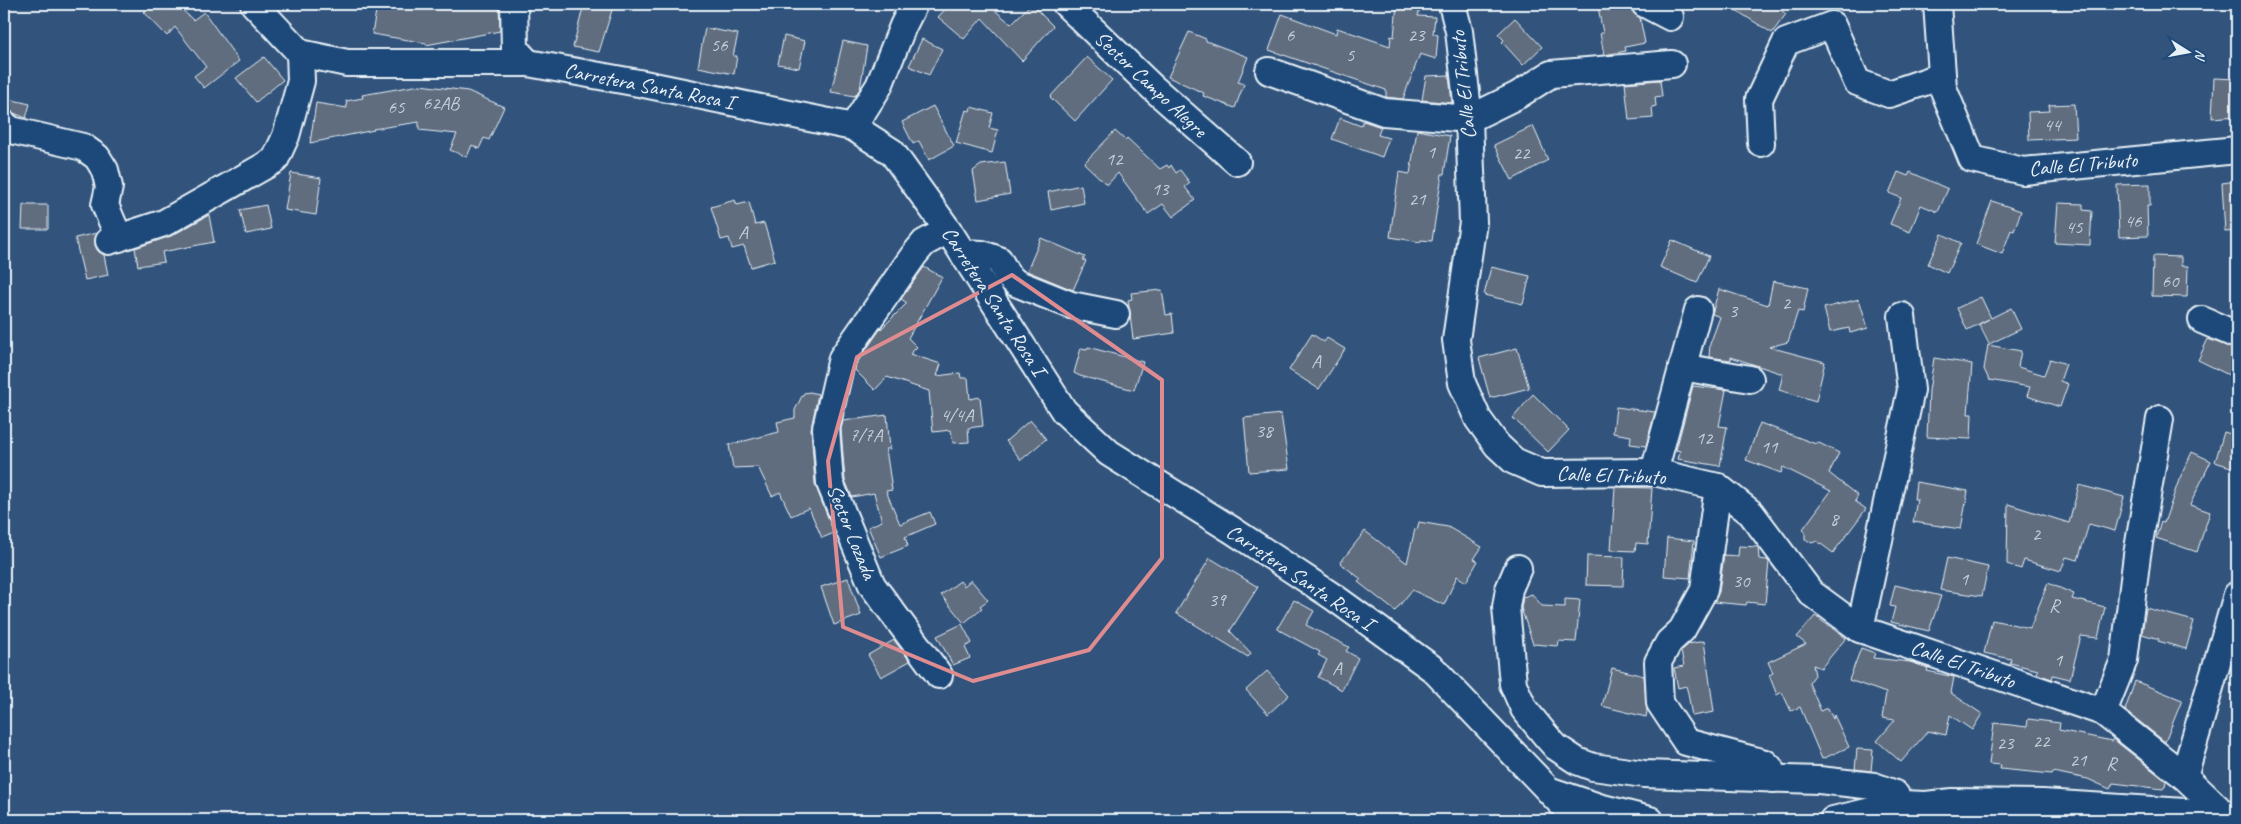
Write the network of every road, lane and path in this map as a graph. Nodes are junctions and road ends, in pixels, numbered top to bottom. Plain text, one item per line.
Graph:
1 (254, 4) edge
2 (514, 4) edge
3 (914, 4) edge
4 (1066, 4) edge
5 (1452, 4) edge
6 (1645, 4) edge
7 (1938, 4) edge
8 (1670, 17) dead end
9 (300, 53) junction
10 (528, 63) junction
11 (1672, 64) dead end
12 (1269, 71) dead end
13 (1942, 76) junction
14 (1469, 119) junction
15 (4, 124) edge
16 (853, 127) junction
17 (1762, 143) dead end
18 (2237, 150) edge
19 (1237, 162) dead end
20 (948, 230) junction
21 (963, 253) junction
22 (1698, 310) dead end
23 (1116, 314) dead end
24 (1902, 316) dead end
25 (2202, 320) dead end
26 (2237, 335) edge
27 (1682, 367) junction
28 (1750, 379) dead end
29 (2160, 420) dead end
30 (1654, 472) junction
31 (1718, 487) junction
32 (1518, 568) dead end
33 (2237, 595) edge
34 (1860, 629) junction
35 (939, 675) dead end
36 (2103, 712) junction
37 (2184, 776) junction
38 (1774, 780) junction
39 (1548, 790) junction
40 (1906, 812) edge
41 (2231, 815) edge
42 (2179, 816) edge
43 (1564, 820) edge
44 (1577, 820) edge
45 (1602, 820) edge
46 (1650, 820) edge
47 (1833, 820) edge
48 (1879, 820) edge

1 - 9 street
2 - 10 street
3 - 16 street
4 - 19 street, Sector Campo Alegre
5 - 14 street, Calle El Tributo
6 - 8 street
7 - 13 street, Calle El Tributo
9 - 10 street, Carretera Santa Rosa I
9 - 15 street
10 - 16 street, Carretera Santa Rosa I
11 - 14 street
12 - 14 street
13 - 17 street
13 - 18 street, Calle El Tributo
14 - 30 street, Calle El Tributo
16 - 20 street, Carretera Santa Rosa I
20 - 21 street, Carretera Santa Rosa I
20 - 35 street, Sector Lozada
21 - 23 street
21 - 39 street, Carretera Santa Rosa I
22 - 27 street
24 - 34 street
25 - 26 street
27 - 28 street
27 - 30 street
29 - 36 street
30 - 31 street, Calle El Tributo
31 - 34 street, Calle El Tributo
31 - 38 street
32 - 38 street
33 - 37 street
34 - 36 street, Calle El Tributo
36 - 37 street, Calle El Tributo
37 - 41 street, Calle El Tributo
38 - 40 street
39 - 43 street
39 - 44 street
39 - 45 street
39 - 46 street, Carretera Santa Rosa I
40 - 42 street
40 - 47 street
40 - 48 street
41 - 42 street

